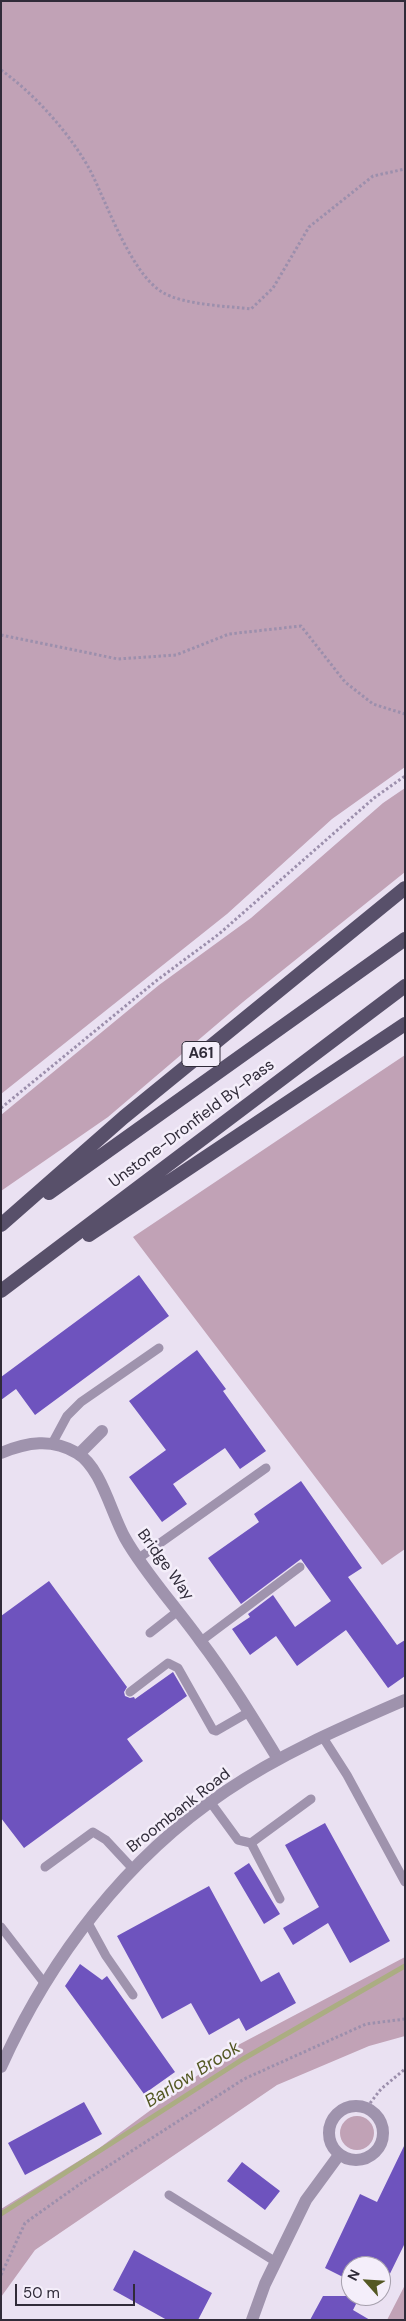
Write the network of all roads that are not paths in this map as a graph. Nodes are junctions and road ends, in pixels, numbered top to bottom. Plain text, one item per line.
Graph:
1 (405, 888) edge
2 (405, 939) edge
3 (405, 986) edge
4 (405, 1024) edge
5 (1, 1226) edge
6 (1, 1292) edge
7 (159, 1348) dead end
8 (102, 1431) dead end
9 (53, 1442) junction
10 (1, 1453) edge
11 (79, 1454) junction
12 (266, 1468) dead end
13 (138, 1558) junction
14 (300, 1567) dead end
15 (178, 1611) junction
16 (150, 1633) dead end
17 (201, 1641) junction
18 (130, 1692) dead end
19 (405, 1700) edge
20 (249, 1712) junction
21 (322, 1736) junction
22 (278, 1760) junction
23 (311, 1799) dead end
24 (211, 1803) junction
25 (251, 1843) junction
26 (45, 1867) dead end
27 (133, 1868) junction
28 (405, 1882) edge
29 (280, 1899) dead end
30 (88, 1923) junction
31 (1, 1927) edge
32 (45, 1984) junction
33 (133, 1995) dead end
34 (1, 2067) edge
35 (339, 2154) junction
36 (169, 2195) dead end
37 (276, 2262) junction
38 (252, 2320) edge

1 - 5 highway, A61
2 - 5 highway, Unstone-Dronfield By-Pass / A61
3 - 6 highway, Unstone-Dronfield By-Pass
4 - 6 highway
7 - 9 lane
8 - 11 street
9 - 10 street
9 - 11 street, Bridge Way
11 - 13 street, Bridge Way
12 - 13 lane
13 - 15 street, Bridge Way
14 - 17 lane
15 - 16 lane
15 - 17 street, Bridge Way
17 - 20 street, Bridge Way
18 - 20 lane
19 - 21 street, Broombank Road
20 - 22 street, Bridge Way
21 - 22 street, Broombank Road
21 - 28 lane
22 - 24 street, Broombank Road
23 - 25 lane
24 - 25 lane
24 - 27 street, Broombank Road
25 - 29 lane
26 - 27 lane
27 - 30 street, Broombank Road
30 - 32 street, Broombank Road
30 - 33 lane
31 - 32 lane
32 - 34 street, Broombank Road
35 - 35 street
35 - 37 street
36 - 37 lane
37 - 38 street

